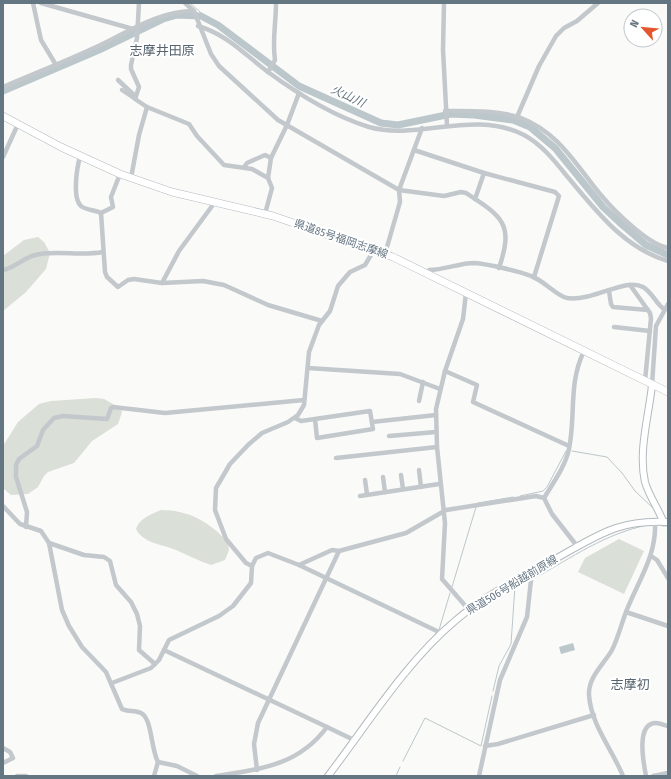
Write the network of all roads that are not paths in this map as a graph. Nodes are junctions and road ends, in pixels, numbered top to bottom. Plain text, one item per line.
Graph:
1 (33, 3) edge
2 (41, 3) edge
3 (139, 3) edge
4 (185, 3) edge
5 (276, 3) edge
6 (444, 3) edge
7 (598, 3) edge
8 (194, 11) junction
9 (138, 26) junction
10 (198, 26) junction
11 (133, 29) junction
12 (56, 65) junction
13 (269, 71) junction
14 (118, 80) dead end
15 (3, 87) edge
16 (122, 90) dead end
17 (299, 93) junction
18 (135, 97) junction
19 (147, 107) junction
20 (445, 112) junction
21 (3, 116) edge
22 (516, 117) junction
23 (18, 124) junction
24 (287, 125) junction
25 (447, 125) junction
26 (422, 128) junction
27 (414, 150) junction
28 (3, 157) edge
29 (80, 157) junction
30 (271, 158) junction
31 (244, 167) junction
32 (484, 173) junction
33 (120, 174) junction
34 (131, 178) junction
35 (268, 178) junction
36 (400, 190) junction
37 (475, 199) junction
38 (215, 202) junction
39 (101, 213) junction
40 (265, 214) junction
41 (668, 248) edge
42 (374, 250) junction
43 (103, 252) junction
44 (385, 254) junction
45 (668, 261) edge
46 (499, 268) junction
47 (3, 270) edge
48 (442, 270) junction
49 (428, 274) junction
50 (534, 277) junction
51 (442, 281) junction
52 (162, 283) junction
53 (630, 285) junction
54 (609, 290) junction
55 (466, 292) junction
56 (668, 304) edge
57 (664, 309) junction
58 (648, 310) junction
59 (322, 321) junction
60 (614, 327) dead end
61 (650, 331) junction
62 (584, 351) junction
63 (308, 368) junction
64 (445, 371) junction
65 (645, 381) junction
66 (423, 382) junction
67 (652, 385) junction
68 (440, 389) junction
69 (668, 392) edge
70 (304, 400) junction
71 (419, 401) dead end
72 (436, 415) junction
73 (295, 418) junction
74 (315, 419) junction
75 (372, 422) junction
76 (436, 432) junction
77 (389, 436) dead end
78 (569, 446) junction
79 (437, 447) junction
80 (336, 458) dead end
81 (419, 470) dead end
82 (402, 475) dead end
83 (384, 477) dead end
84 (365, 480) dead end
85 (439, 484) junction
86 (421, 487) junction
87 (403, 489) junction
88 (385, 492) junction
89 (367, 494) junction
90 (360, 496) dead end
91 (544, 498) junction
92 (3, 506) edge
93 (444, 512) junction
94 (655, 521) junction
95 (665, 521) edge
96 (26, 528) junction
97 (49, 543) junction
98 (577, 546) junction
99 (339, 551) junction
100 (651, 556) junction
101 (299, 565) junction
102 (252, 566) junction
103 (528, 575) junction
104 (326, 578) junction
105 (668, 578) edge
106 (470, 610) junction
107 (626, 612) junction
108 (668, 626) edge
109 (438, 632) junction
110 (164, 650) junction
111 (156, 664) junction
112 (112, 683) junction
113 (269, 699) junction
114 (594, 715) junction
115 (668, 726) edge
116 (327, 728) junction
117 (356, 741) junction
118 (485, 746) junction
119 (3, 748) edge
120 (158, 762) junction
121 (3, 763) edge
122 (257, 770) junction
123 (666, 774) edge
124 (17, 776) edge
125 (26, 776) edge
126 (154, 776) edge
127 (197, 776) edge
128 (216, 776) edge
129 (328, 776) edge
130 (479, 776) edge
131 (623, 776) edge
132 (646, 776) edge
133 (653, 776) edge

1 - 12 street
2 - 11 street
3 - 9 street
4 - 8 street
5 - 13 street
6 - 20 street
7 - 22 street
8 - 9 street
8 - 10 street
9 - 11 street
9 - 18 street
10 - 13 street
10 - 24 street
11 - 12 street
12 - 15 street
13 - 17 street
14 - 18 street
16 - 18 street
17 - 24 street
17 - 26 street
18 - 19 street
19 - 31 street
19 - 34 street
20 - 22 street
20 - 25 street
21 - 23 main road, 県道85号福岡志摩線
22 - 41 street
23 - 28 street
23 - 29 main road, 県道85号福岡志摩線
24 - 30 street
24 - 36 street
25 - 26 street
25 - 45 street
26 - 27 street
27 - 32 street
27 - 36 street
29 - 33 main road, 県道85号福岡志摩線
29 - 39 street
30 - 31 street
30 - 35 street
31 - 35 street
32 - 37 street
32 - 50 street
33 - 34 main road, 県道85号福岡志摩線
33 - 39 street
34 - 38 main road, 県道85号福岡志摩線
35 - 40 street
36 - 37 street
36 - 44 street
37 - 46 street
38 - 40 main road, 県道85号福岡志摩線
38 - 52 street
39 - 43 street
40 - 42 main road, 県道85号福岡志摩線
42 - 44 main road, 県道85号福岡志摩線
42 - 59 street
43 - 47 street
43 - 52 street
44 - 49 main road, 県道85号福岡志摩線
46 - 48 street
46 - 50 street
48 - 49 street
48 - 51 street
49 - 51 main road, 県道85号福岡志摩線
50 - 54 street
51 - 55 main road, 県道85号福岡志摩線
52 - 59 street
53 - 54 street
53 - 57 street
53 - 58 street
54 - 58 street
55 - 62 main road, 県道85号福岡志摩線
55 - 64 street
56 - 57 street
57 - 67 street
58 - 61 street
59 - 63 street
60 - 61 street
61 - 65 street
62 - 65 main road, 県道85号福岡志摩線
62 - 78 street
63 - 66 street
63 - 70 street
64 - 68 street
64 - 78 street
65 - 67 main road, 県道85号福岡志摩線
66 - 68 street
66 - 71 street
67 - 69 main road, 県道85号福岡志摩線
67 - 95 main road
68 - 72 street
70 - 73 street
70 - 96 street
72 - 75 street
72 - 76 street
73 - 74 street
73 - 102 street
74 - 75 street
74 - 75 street
76 - 77 street
76 - 79 street
78 - 91 street
79 - 80 street
79 - 85 street
81 - 86 street
82 - 87 street
83 - 88 street
84 - 89 street
85 - 86 street
85 - 93 street
86 - 87 street
87 - 88 street
88 - 89 street
89 - 90 street
91 - 93 street
91 - 98 street
92 - 96 street
93 - 99 street
93 - 106 street
94 - 95 main road, 県道506号船越前原線
94 - 98 main road, 県道506号船越前原線
94 - 100 street
96 - 97 street
97 - 111 street
97 - 112 street
98 - 103 main road, 県道506号船越前原線
99 - 101 street
99 - 104 street
100 - 105 street
100 - 107 street
101 - 102 street
101 - 104 street
102 - 110 street
103 - 106 main road, 県道506号船越前原線
103 - 118 street
104 - 109 street
104 - 113 street
106 - 109 main road, 県道506号船越前原線
107 - 108 street
107 - 114 street
109 - 117 main road, 県道506号船越前原線
110 - 111 street
110 - 113 street
111 - 112 street
112 - 120 street
113 - 116 street
113 - 122 street
114 - 118 street
114 - 131 street
115 - 132 street
116 - 117 street
116 - 122 street
117 - 129 main road, 県道506号船越前原線
118 - 130 street
119 - 121 street
120 - 126 street
120 - 127 street
122 - 128 street
123 - 133 street
124 - 125 street

